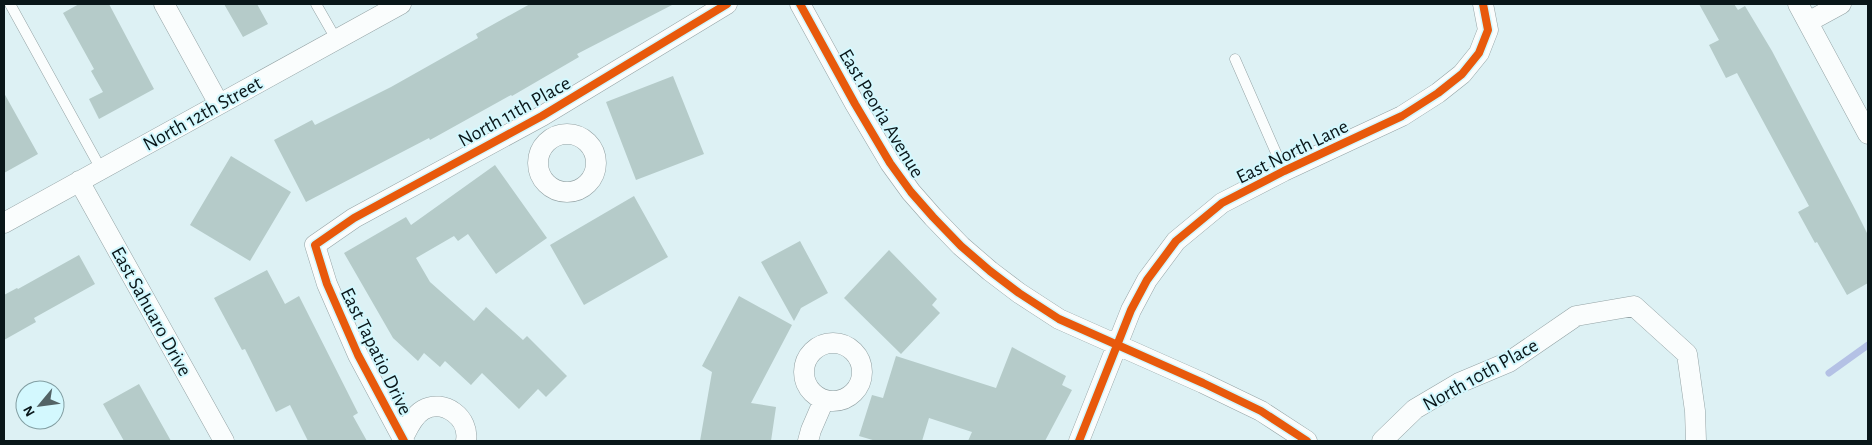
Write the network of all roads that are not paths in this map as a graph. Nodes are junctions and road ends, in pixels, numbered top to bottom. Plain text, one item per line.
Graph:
1 (10, 4) edge
2 (164, 4) edge
3 (316, 4) edge
4 (400, 4) edge
5 (727, 4) edge
6 (1483, 4) edge
7 (1798, 4) edge
8 (1842, 4) edge
9 (803, 9) edge
10 (1808, 22) junction
11 (336, 39) junction
12 (1235, 59) dead end
13 (219, 104) junction
14 (542, 116) junction
15 (1868, 134) edge
16 (554, 136) dead end
17 (101, 169) junction
18 (1284, 171) junction
19 (80, 181) junction
20 (4, 223) edge
21 (315, 245) joint
22 (1118, 345) junction
23 (824, 400) dead end
24 (404, 440) edge
25 (224, 441) edge
26 (466, 441) edge
27 (808, 441) edge
28 (1079, 441) edge
29 (1306, 441) edge
30 (1382, 441) edge
31 (1696, 441) edge

1 - 17 lane
2 - 13 street
3 - 11 lane
4 - 11 street, North 12th Street
5 - 14 street, North 11th Place
6 - 18 street, East North Lane
7 - 10 street
8 - 10 street
9 - 22 street, East Peoria Avenue
10 - 15 street
11 - 13 street, North 12th Street
12 - 18 lane
13 - 17 street, North 12th Street
14 - 16 street, North 11th Place
14 - 21 street, North 11th Place
17 - 19 street, North 12th Street
18 - 22 street, East North Lane
19 - 20 street, North 12th Street
19 - 25 street, East Sahuaro Drive
21 - 24 street, East Tapatio Drive
22 - 28 street, East North Lane
22 - 29 street, East Peoria Avenue
23 - 27 street
24 - 26 street, East Tapatio Drive
30 - 31 street, North 10th Place

